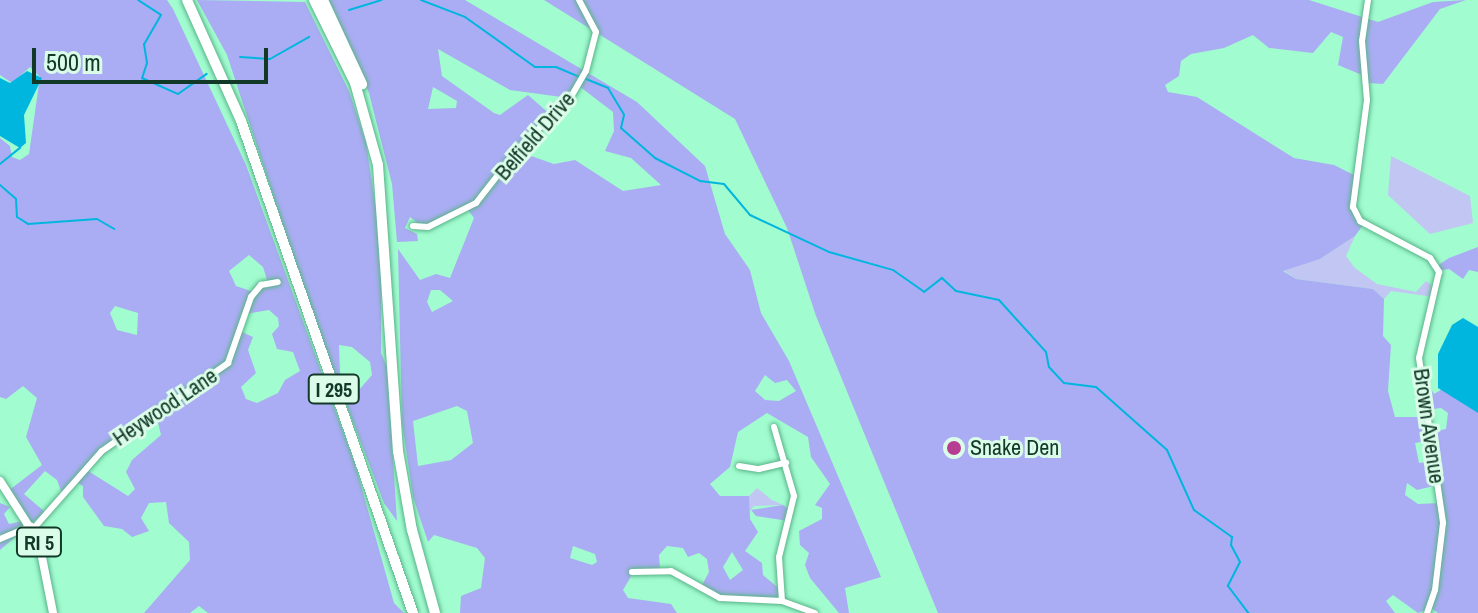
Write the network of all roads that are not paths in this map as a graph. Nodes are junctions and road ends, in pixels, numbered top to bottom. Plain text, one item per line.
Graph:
1 (314, 0) edge
2 (323, 0) edge
3 (579, 0) edge
4 (1368, 0) edge
5 (182, 1) edge
6 (372, 137) junction
7 (413, 226) dead end
8 (278, 282) dead end
9 (774, 427) dead end
10 (786, 463) junction
11 (739, 466) dead end
12 (0, 481) edge
13 (32, 527) junction
14 (0, 539) edge
15 (632, 572) dead end
16 (782, 601) junction
17 (53, 613) edge
18 (413, 613) edge
19 (435, 613) edge
20 (815, 613) edge
21 (1427, 613) edge

1 - 6 highway, I 295
2 - 6 highway
3 - 7 street, Belfield Drive
4 - 21 street, Brown Avenue
5 - 18 highway, I 295
6 - 19 highway, I 295
8 - 13 street, Heywood Lane
9 - 10 street
10 - 11 street
10 - 16 street
12 - 13 main road, RI 5
13 - 14 street
13 - 17 main road, RI 5
15 - 16 street
16 - 20 street

